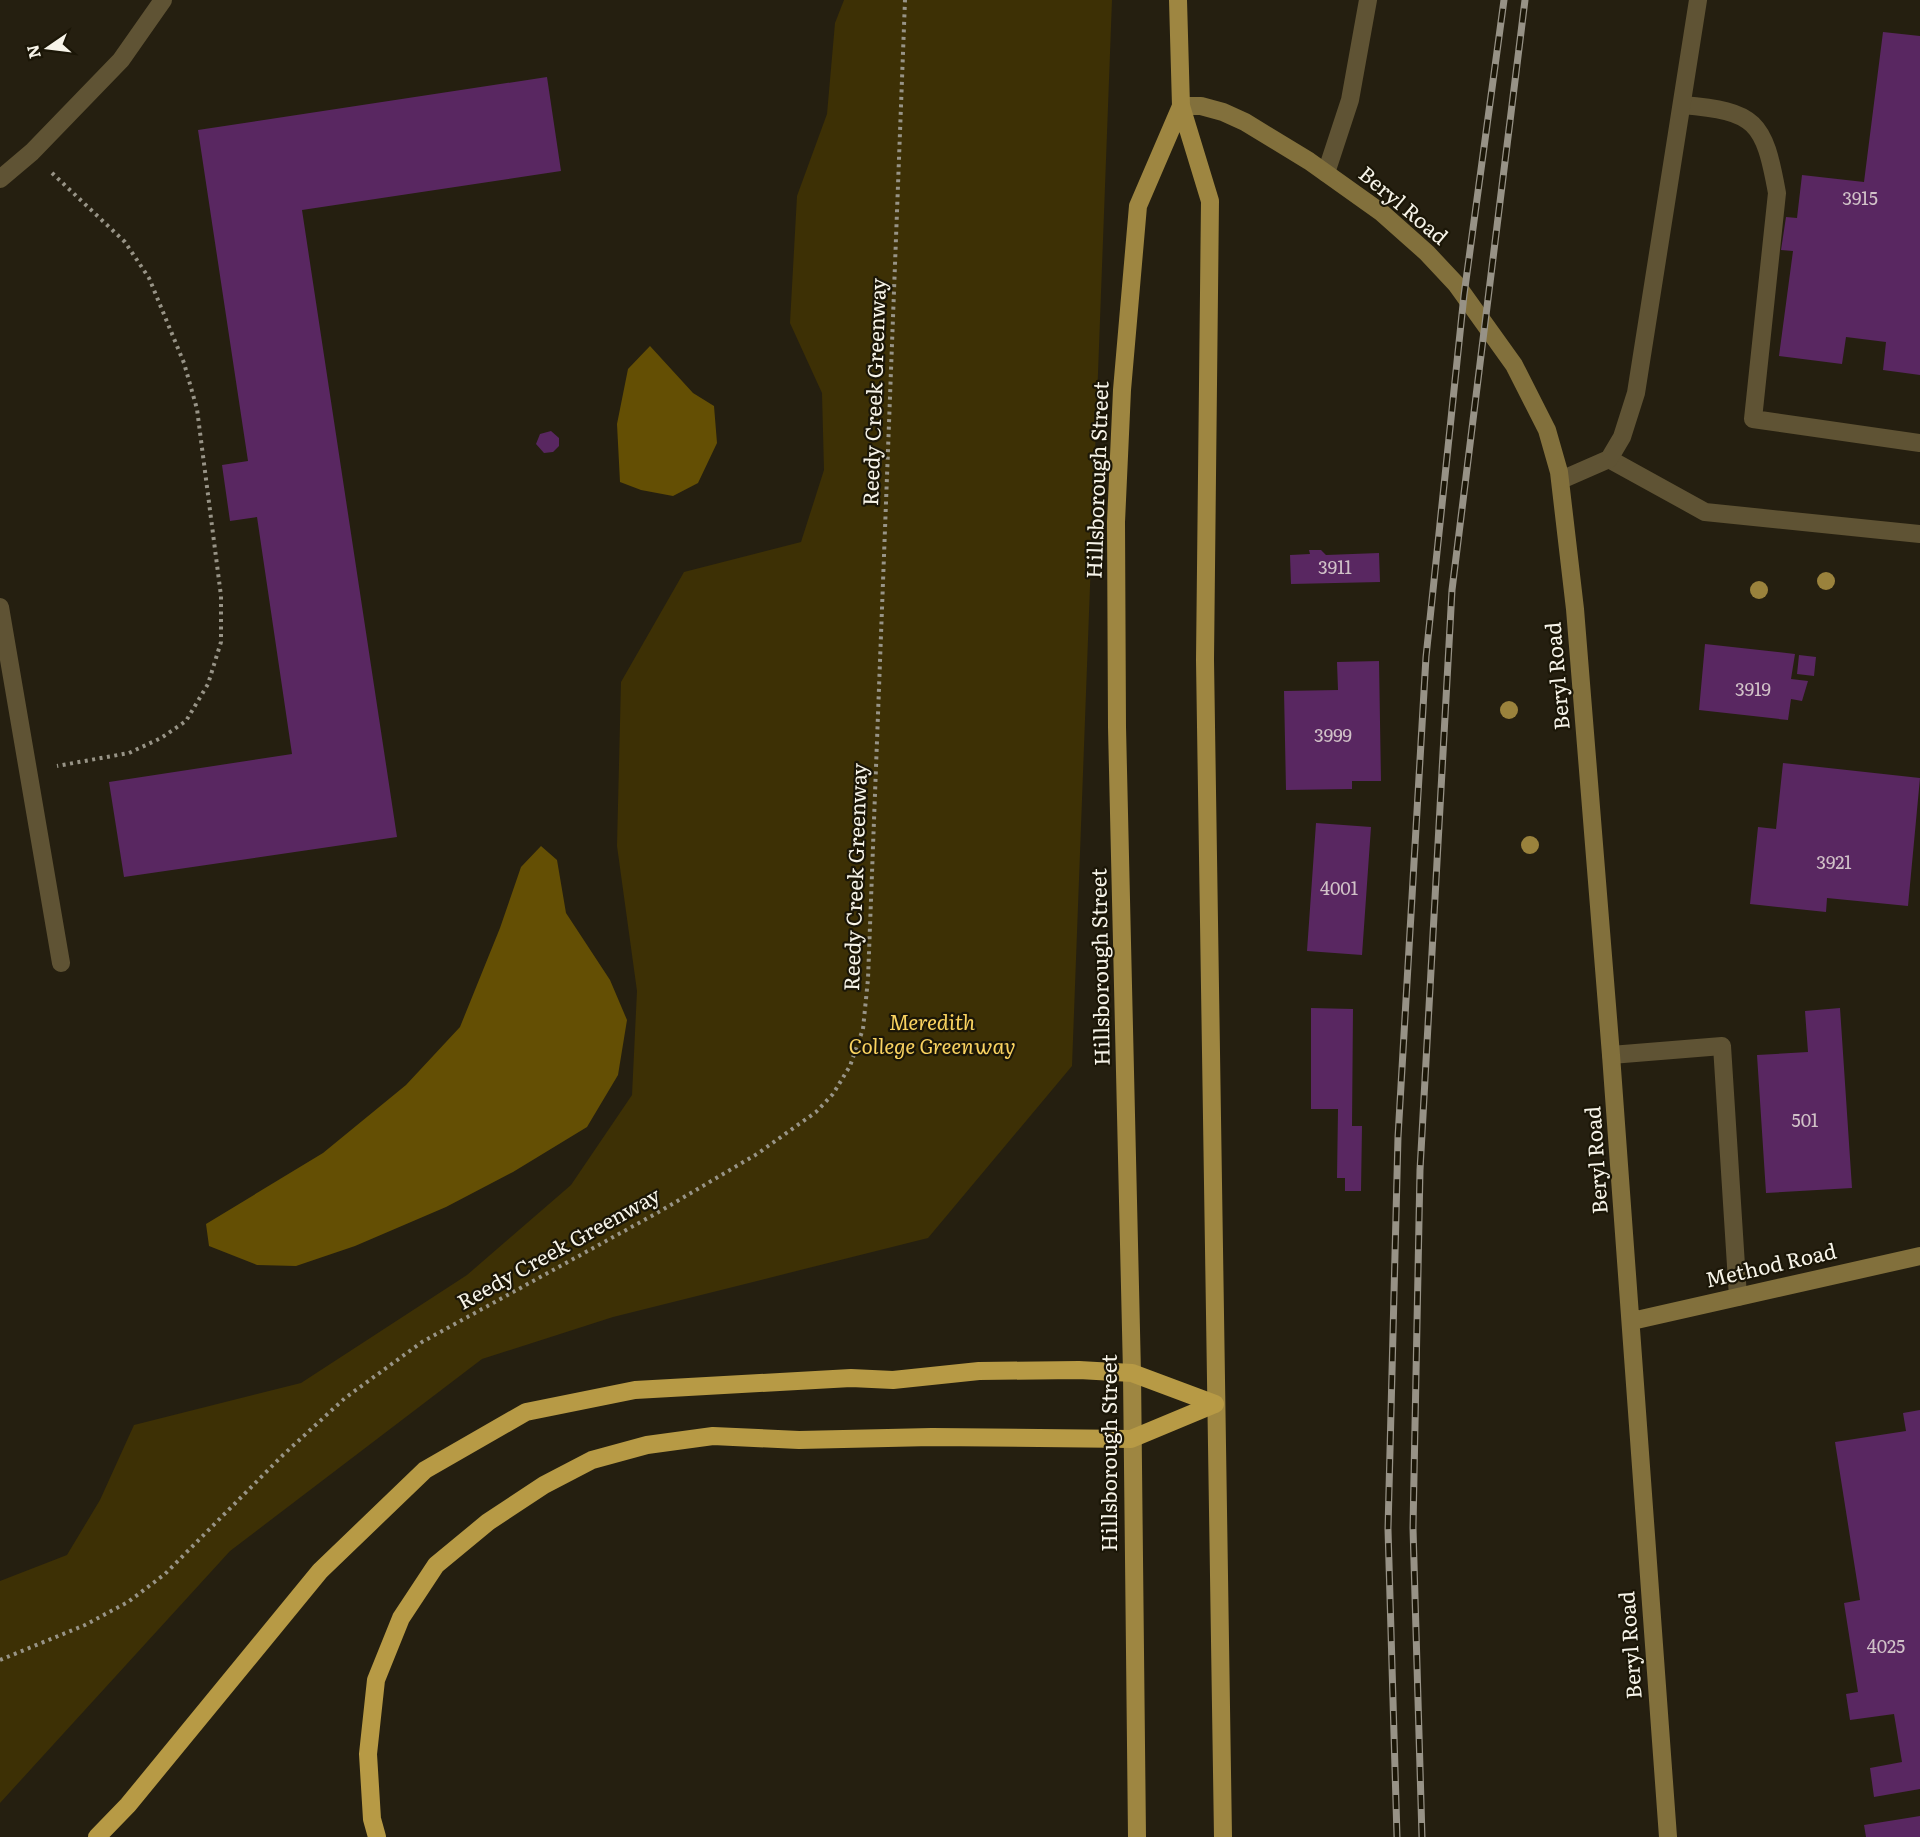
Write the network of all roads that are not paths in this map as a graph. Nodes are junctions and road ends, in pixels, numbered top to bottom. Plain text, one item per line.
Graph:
1 (163, 0) edge
2 (1178, 0) edge
3 (1368, 0) edge
4 (1698, 0) edge
5 (1682, 105) junction
6 (1181, 106) junction
7 (1326, 173) junction
8 (0, 179) edge
9 (1920, 443) edge
10 (1609, 459) junction
11 (1561, 480) junction
12 (1920, 534) edge
13 (0, 607) edge
14 (61, 963) dead end
15 (1611, 1054) junction
16 (1920, 1256) edge
17 (1738, 1297) junction
18 (1632, 1321) junction
19 (1132, 1373) junction
20 (1215, 1404) junction
21 (1131, 1439) junction
22 (97, 1837) edge
23 (377, 1837) edge
24 (1137, 1837) edge
25 (1223, 1837) edge
26 (1668, 1837) edge

1 - 8 street
2 - 6 main road, Hillsborough Street
3 - 7 street
4 - 5 street
5 - 9 street
5 - 10 street
6 - 7 street, Beryl Road
6 - 19 main road, Hillsborough Street
6 - 20 main road, Hillsborough Street
7 - 11 street, Beryl Road
10 - 11 street
10 - 12 street
11 - 15 street, Beryl Road
13 - 14 street
15 - 17 street
15 - 18 street, Beryl Road
16 - 17 street, Method Road
17 - 18 street, Method Road
18 - 26 street, Beryl Road
19 - 20 highway
19 - 21 main road, Hillsborough Street
19 - 22 highway
20 - 21 highway
20 - 25 main road, Hillsborough Street
21 - 23 highway
21 - 24 main road, Hillsborough Street

